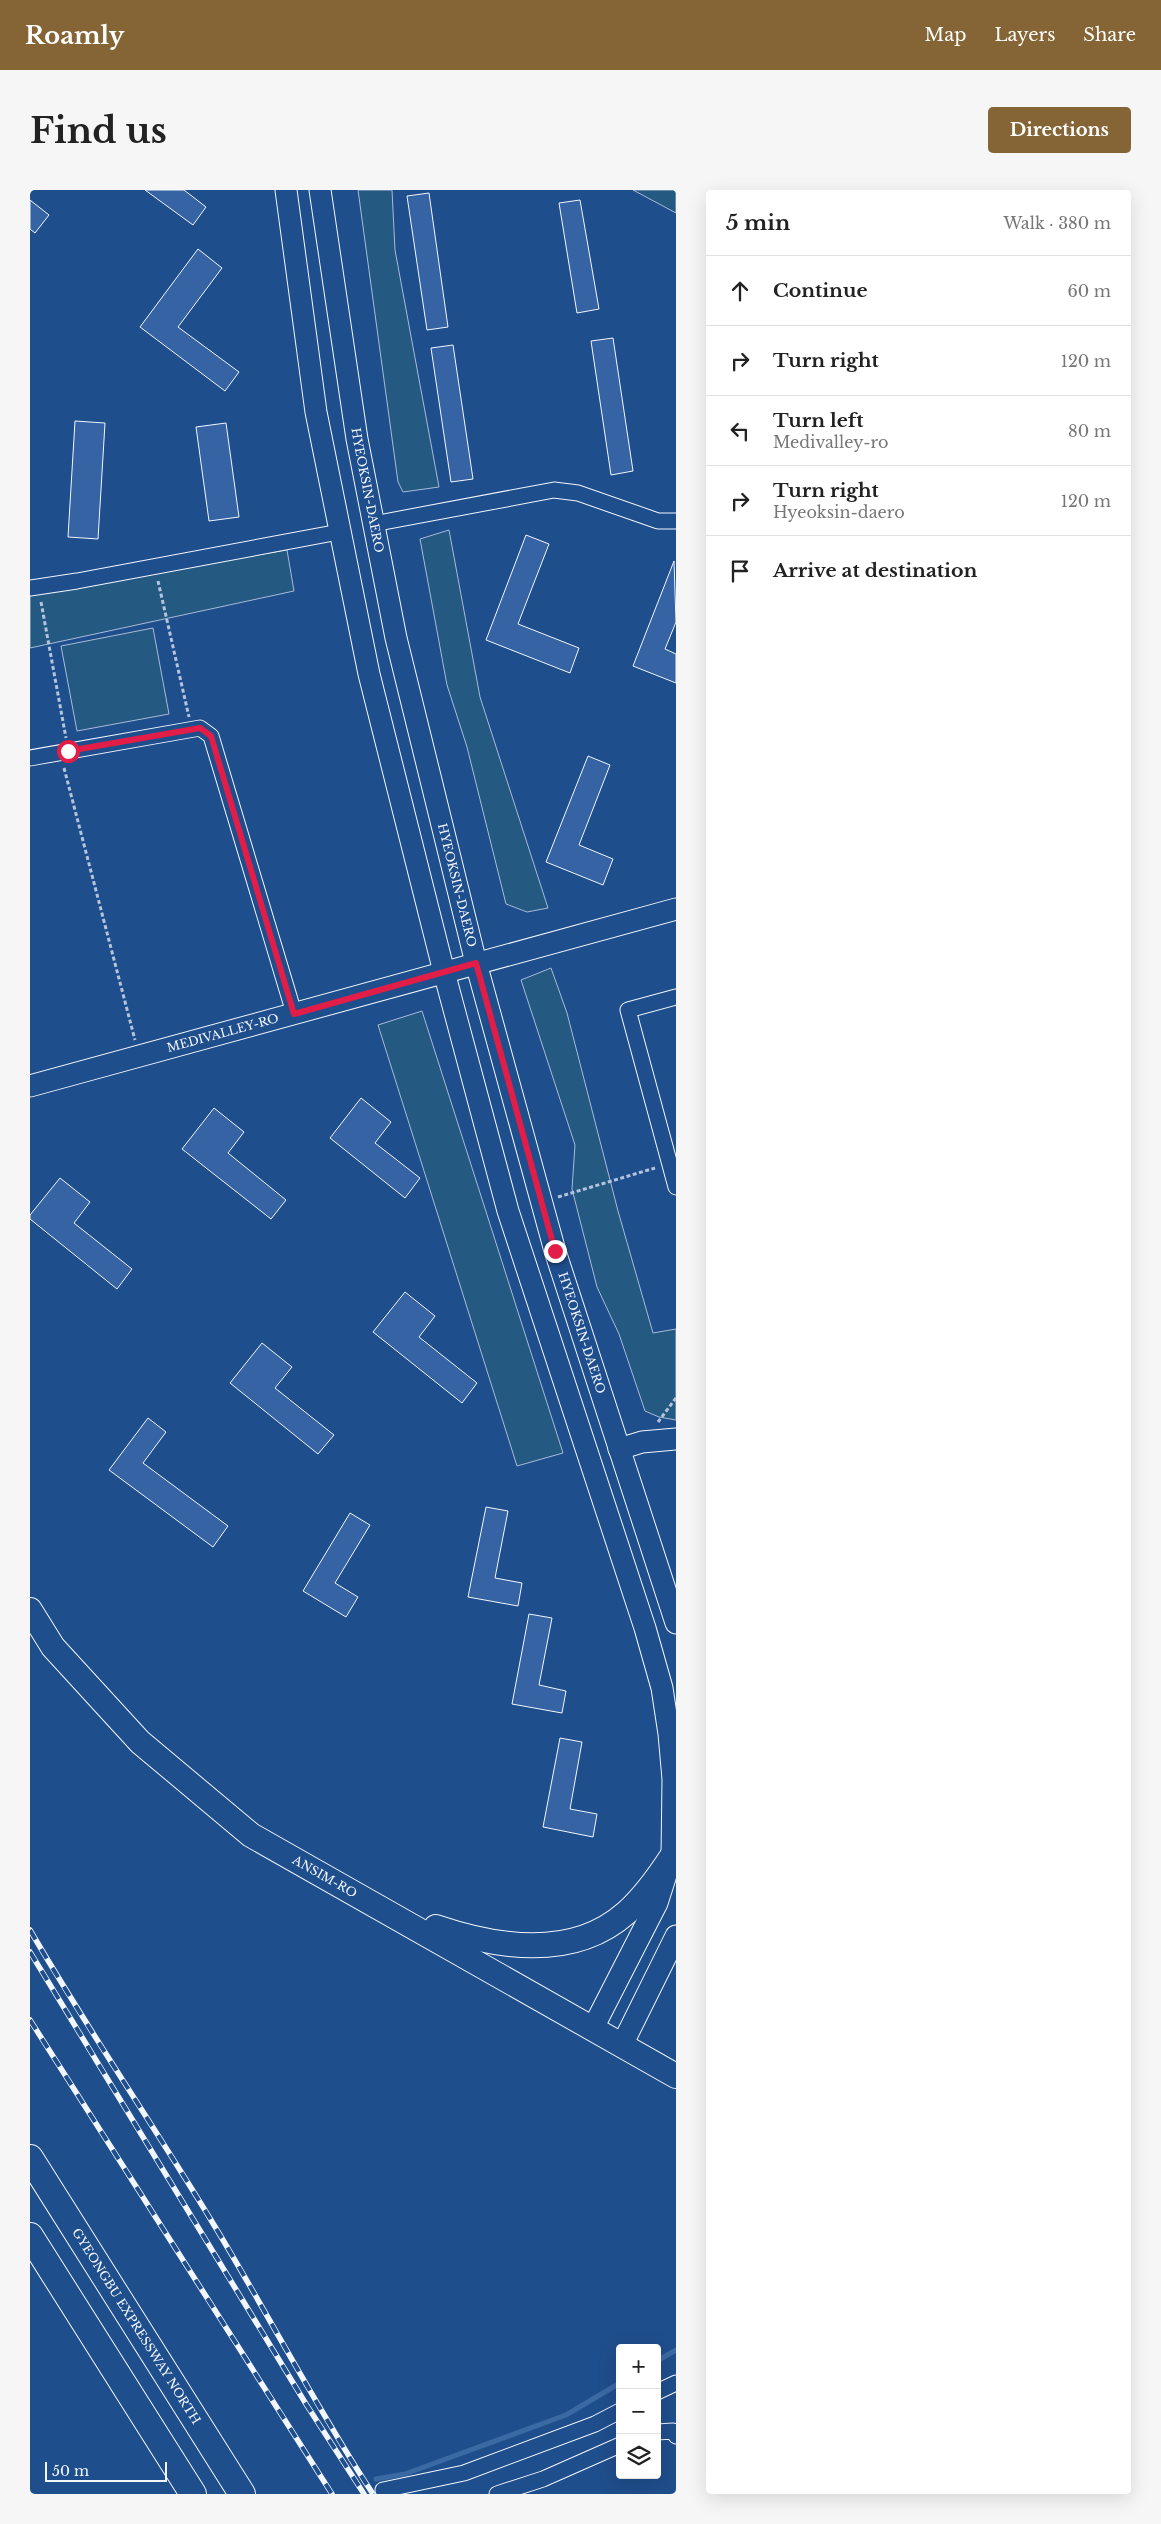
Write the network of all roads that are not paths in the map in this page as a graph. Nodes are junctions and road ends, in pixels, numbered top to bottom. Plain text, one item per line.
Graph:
1 (286, 190) edge
2 (320, 190) edge
3 (676, 521) edge
4 (374, 524) junction
5 (339, 532) junction
6 (34, 587) edge
7 (30, 758) edge
8 (676, 909) edge
9 (476, 963) junction
10 (444, 972) junction
11 (676, 997) edge
12 (294, 1014) junction
13 (30, 1086) edge
14 (676, 1187) edge
15 (676, 1439) edge
16 (619, 1449) junction
17 (30, 1610) edge
18 (676, 1623) edge
19 (672, 1856) junction
20 (384, 1910) junction
21 (676, 1936) edge
22 (593, 2028) junction
23 (622, 2045) junction
24 (676, 2076) edge
25 (30, 2158) edge
26 (30, 2236) edge
27 (676, 2383) edge
28 (661, 2390) edge
29 (616, 2413) edge
30 (661, 2432) edge
31 (676, 2436) edge
32 (616, 2447) edge
33 (193, 2494) edge
34 (242, 2494) edge
35 (385, 2494) edge
36 (497, 2494) edge

1 - 5 main road
2 - 4 main road, HYEOKSIN-DAERO
3 - 4 street
4 - 9 main road, HYEOKSIN-DAERO
5 - 6 street
5 - 10 main road
7 - 12 street
8 - 9 main road, MEDIVALLEY-RO
9 - 10 main road, MEDIVALLEY-RO
9 - 16 main road, HYEOKSIN-DAERO
10 - 12 main road, MEDIVALLEY-RO
10 - 19 main road
11 - 14 street
12 - 13 main road, MEDIVALLEY-RO
15 - 16 main road
16 - 18 main road, HYEOKSIN-DAERO
17 - 20 main road, ANSIM-RO
19 - 20 main road
19 - 22 main road
20 - 22 main road, ANSIM-RO
21 - 23 main road
22 - 23 main road, ANSIM-RO
23 - 24 main road, ANSIM-RO
25 - 34 highway, GYEONGBU EXPRESSWAY NORTH
26 - 33 highway
27 - 28 street
29 - 35 street
30 - 31 street
32 - 36 street

